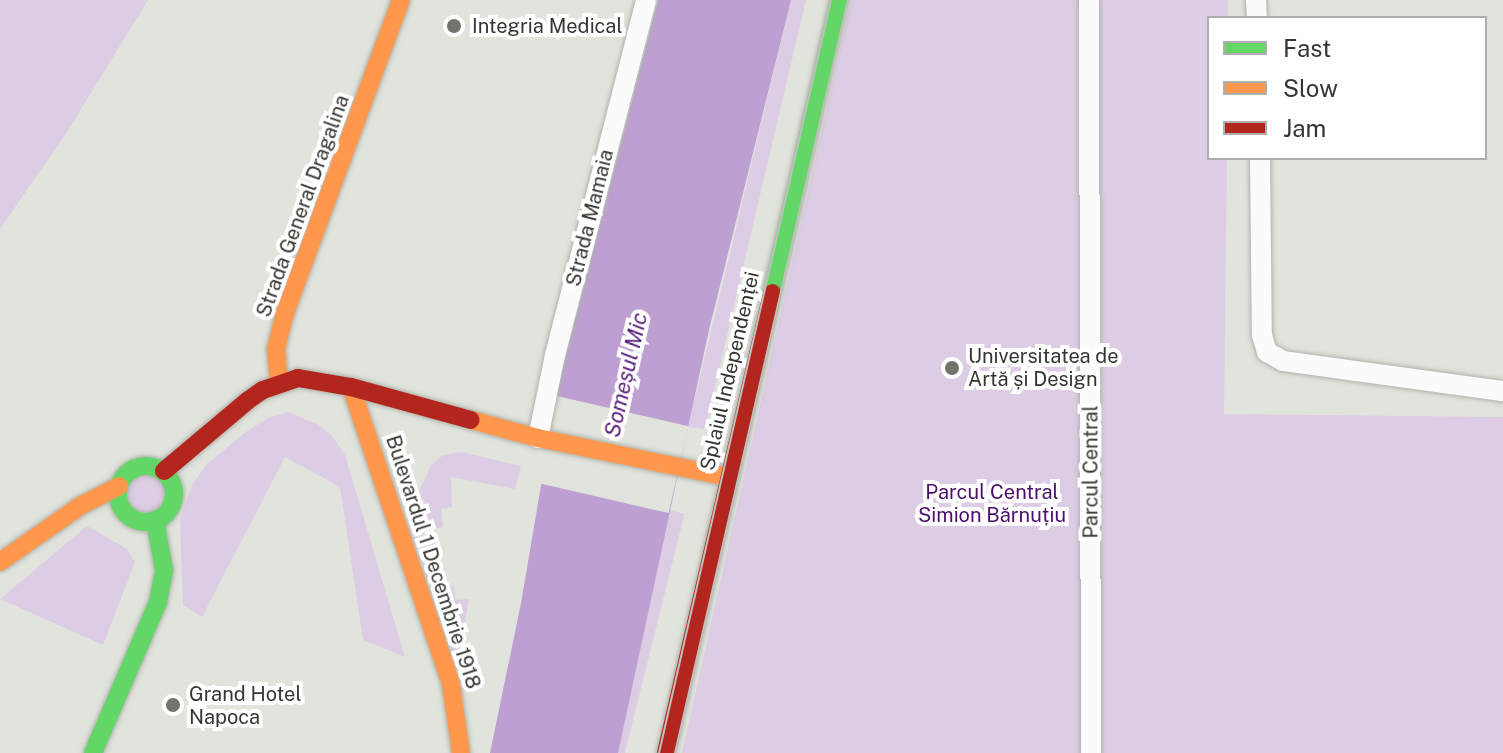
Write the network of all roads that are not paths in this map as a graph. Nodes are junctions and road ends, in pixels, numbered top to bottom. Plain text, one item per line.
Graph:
1 (401, 0) edge
2 (646, 0) edge
3 (839, 0) edge
4 (1089, 0) edge
5 (1260, 160) edge
6 (279, 383) junction
7 (351, 387) junction
8 (1503, 391) edge
9 (547, 440) junction
10 (164, 471) junction
11 (728, 477) junction
12 (119, 486) junction
13 (155, 520) junction
14 (0, 562) edge
15 (93, 753) edge
16 (461, 753) edge
17 (666, 753) edge
18 (1091, 753) edge

1 - 6 main road, Strada General Dragalina
2 - 9 street, Strada Mamaia
3 - 11 main road, Splaiul Independenței
4 - 18 street, Parcul Central
5 - 8 street
6 - 7 main road
6 - 10 main road
7 - 9 main road
7 - 16 main road, Bulevardul 1 Decembrie 1918
9 - 11 main road
10 - 12 main road
10 - 13 main road
11 - 17 main road, Splaiul Independenței
12 - 13 main road
12 - 14 main road
13 - 15 main road

